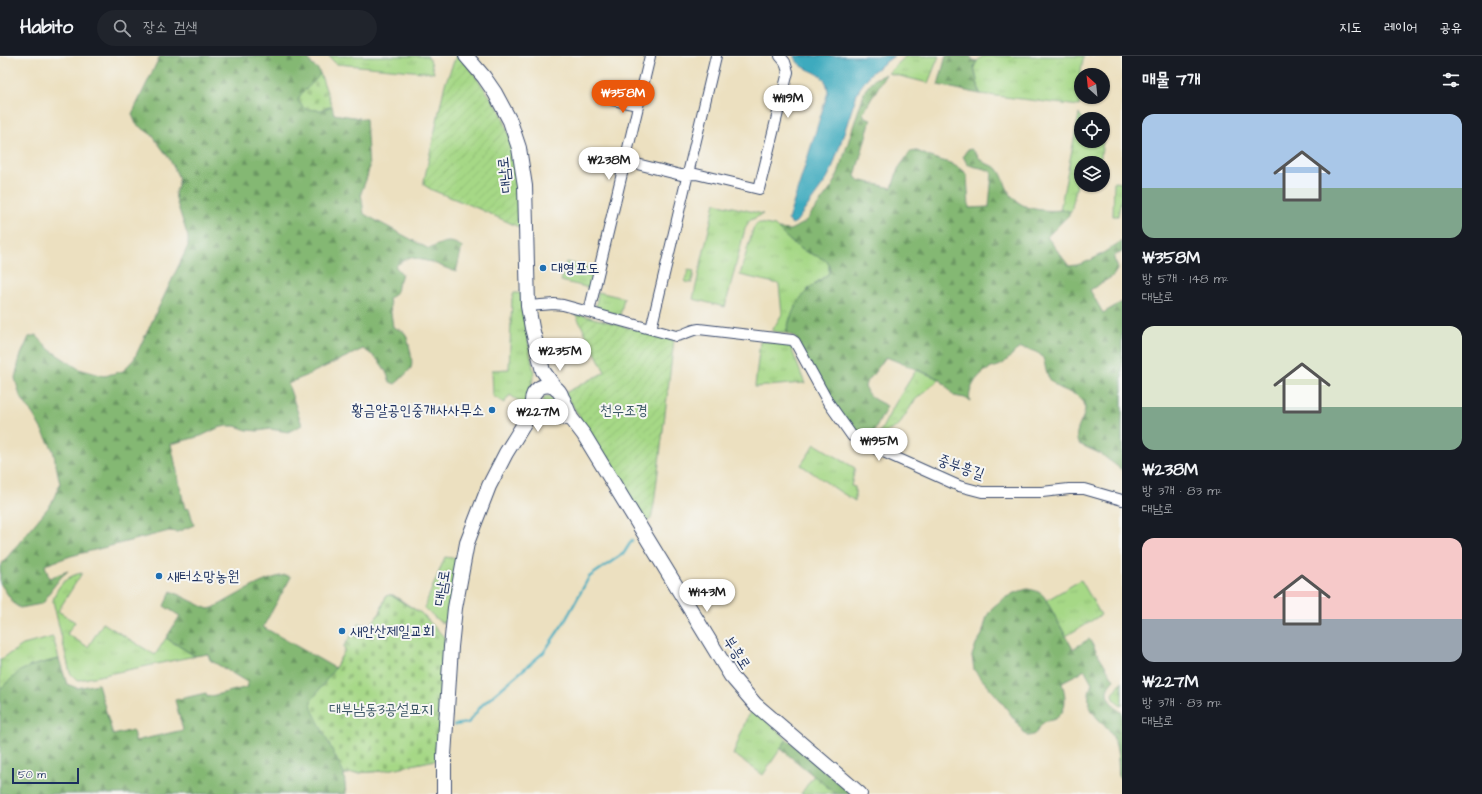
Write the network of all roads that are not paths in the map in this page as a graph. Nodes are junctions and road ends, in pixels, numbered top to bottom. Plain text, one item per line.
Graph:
1 (466, 56) edge
2 (650, 56) edge
3 (780, 56) edge
4 (714, 57) edge
5 (613, 100) dead end
6 (638, 105) junction
7 (625, 161) junction
8 (688, 175) junction
9 (528, 306) junction
10 (589, 312) junction
11 (651, 329) junction
12 (543, 371) junction
13 (560, 394) junction
14 (534, 398) junction
15 (549, 417) junction
16 (571, 418) junction
17 (524, 424) junction
18 (1122, 500) edge
19 (444, 794) edge
20 (860, 794) edge

1 - 9 street, 대남로
2 - 6 street
3 - 8 street
4 - 8 street
5 - 6 street
6 - 7 street
7 - 8 street
7 - 10 street
8 - 11 street
9 - 10 street
9 - 12 street, 대남로
10 - 11 street
11 - 18 street, 중부흥길
12 - 13 street, 부흥로
12 - 14 street, 대남로
13 - 14 street
13 - 15 street
13 - 16 street, 부흥로
14 - 15 street
14 - 17 street, 대남로
15 - 16 street
15 - 17 street
16 - 20 street, 부흥로
17 - 19 street, 대남로

